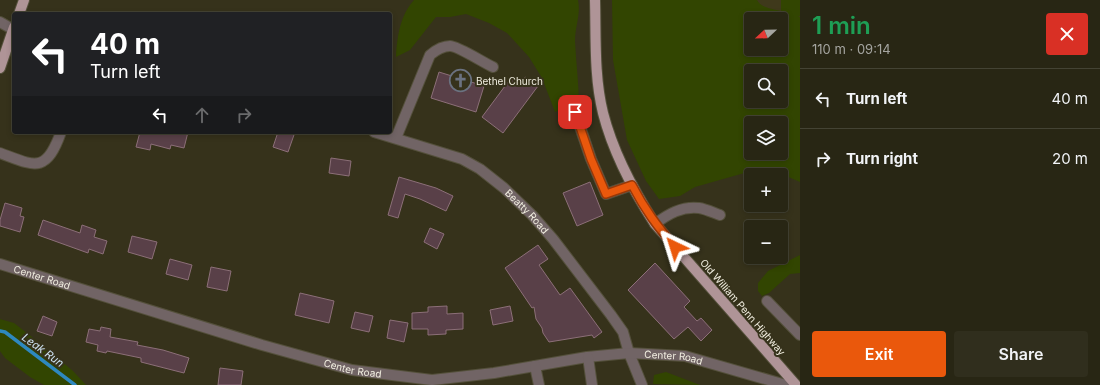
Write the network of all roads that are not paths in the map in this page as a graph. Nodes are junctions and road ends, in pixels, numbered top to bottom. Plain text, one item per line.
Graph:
1 (24, 0) edge
2 (596, 0) edge
3 (20, 12) edge
4 (0, 22) edge
5 (12, 28) edge
6 (12, 35) edge
7 (493, 67) dead end
8 (0, 68) edge
9 (575, 112) dead end
10 (60, 134) edge
11 (381, 134) edge
12 (396, 138) junction
13 (0, 153) edge
14 (632, 185) junction
15 (720, 216) dead end
16 (655, 224) junction
17 (0, 264) edge
18 (767, 301) dead end
19 (800, 335) edge
20 (629, 354) junction
21 (588, 357) junction
22 (535, 366) junction
23 (476, 380) edge
24 (432, 383) edge
25 (539, 385) edge
26 (592, 385) edge
27 (642, 385) edge
28 (786, 385) edge
29 (796, 385) edge

1 - 3 main road
2 - 14 main road, Old William Penn Highway
4 - 5 street
6 - 8 main road
7 - 12 street
9 - 14 street
10 - 13 street
11 - 12 street, Beatty Road
12 - 20 street, Beatty Road
14 - 16 main road, Old William Penn Highway
15 - 16 street
16 - 29 main road, Old William Penn Highway
17 - 24 street, Center Road
18 - 19 street
20 - 21 street, Center Road
20 - 27 street, Beatty Road
20 - 28 street, Center Road
21 - 22 street, Center Road
21 - 26 street
22 - 23 street, Center Road
22 - 25 street
23 - 24 street, Center Road

